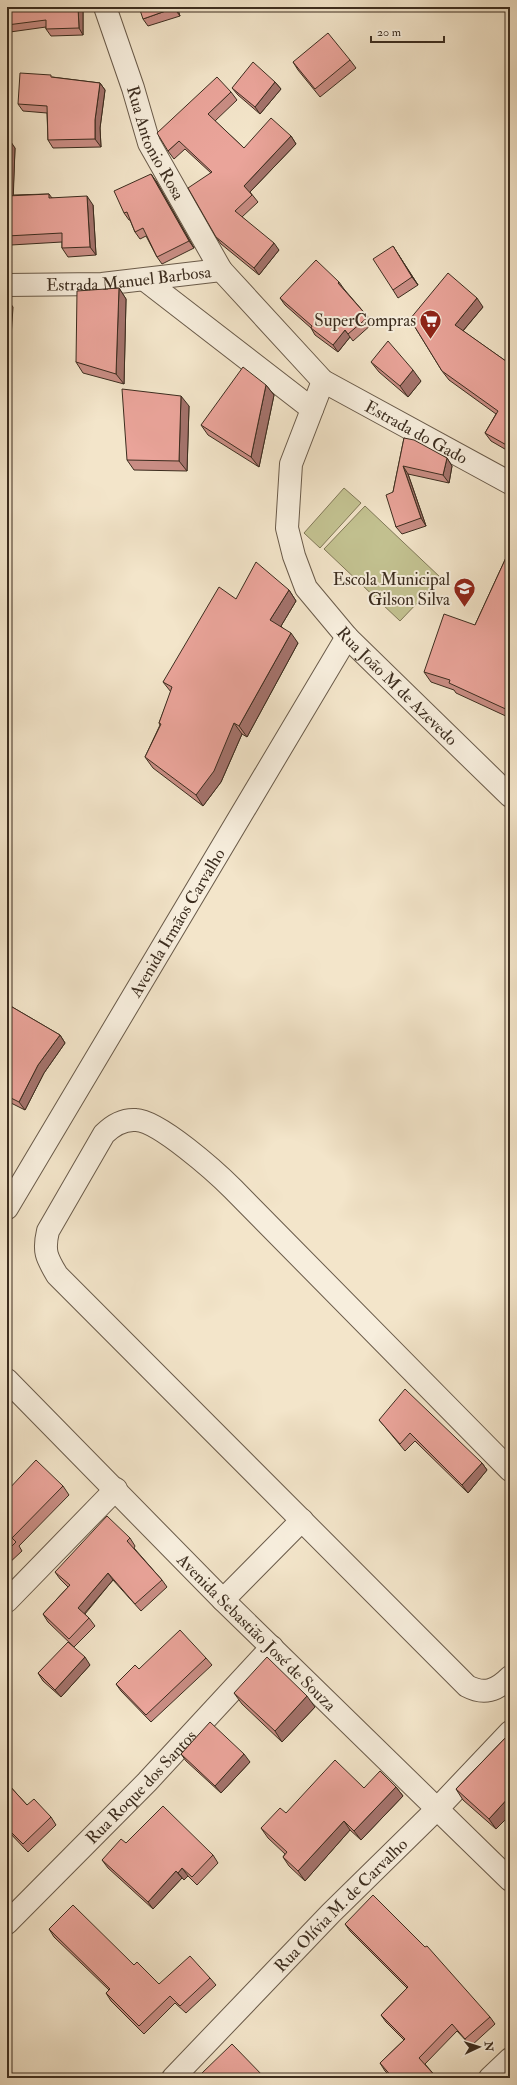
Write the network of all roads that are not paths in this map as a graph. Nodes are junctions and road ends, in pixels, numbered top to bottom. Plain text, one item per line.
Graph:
1 (105, 7) edge
2 (221, 270) junction
3 (145, 280) junction
4 (7, 284) edge
5 (323, 381) junction
6 (312, 409) junction
7 (510, 483) edge
8 (347, 637) junction
9 (510, 796) edge
10 (7, 1208) edge
11 (7, 1380) edge
12 (510, 1470) edge
13 (116, 1489) junction
14 (302, 1520) junction
15 (223, 1600) junction
16 (7, 1601) edge
17 (272, 1648) junction
18 (510, 1677) edge
19 (510, 1732) edge
20 (438, 1808) junction
21 (510, 1880) edge
22 (7, 1923) edge
23 (510, 2059) edge
24 (173, 2078) edge
25 (490, 2078) edge

1 - 2 street, Rua Antonio Rosa
2 - 3 street, Estrada Manuel Barbosa
2 - 5 street, Estrada Manuel Barbosa
3 - 4 street, Estrada Manuel Barbosa
3 - 6 street
5 - 6 street, Rua João M de Azevedo
5 - 7 street, Estrada do Gado
6 - 8 street, Rua João M de Azevedo
8 - 9 street, Rua João M de Azevedo
8 - 10 street, Avenida Irmãos Carvalho
11 - 13 street, Avenida Sebastião José de Souza
12 - 14 street
13 - 15 street, Avenida Sebastião José de Souza
13 - 16 street
14 - 15 street
14 - 18 street
15 - 17 street, Avenida Sebastião José de Souza
17 - 20 street, Avenida Sebastião José de Souza
17 - 22 street, Rua Roque dos Santos
19 - 20 street, Rua Olívia M. de Carvalho
20 - 21 street, Avenida Sebastião José de Souza
20 - 24 street, Rua Olívia M. de Carvalho
23 - 25 street

